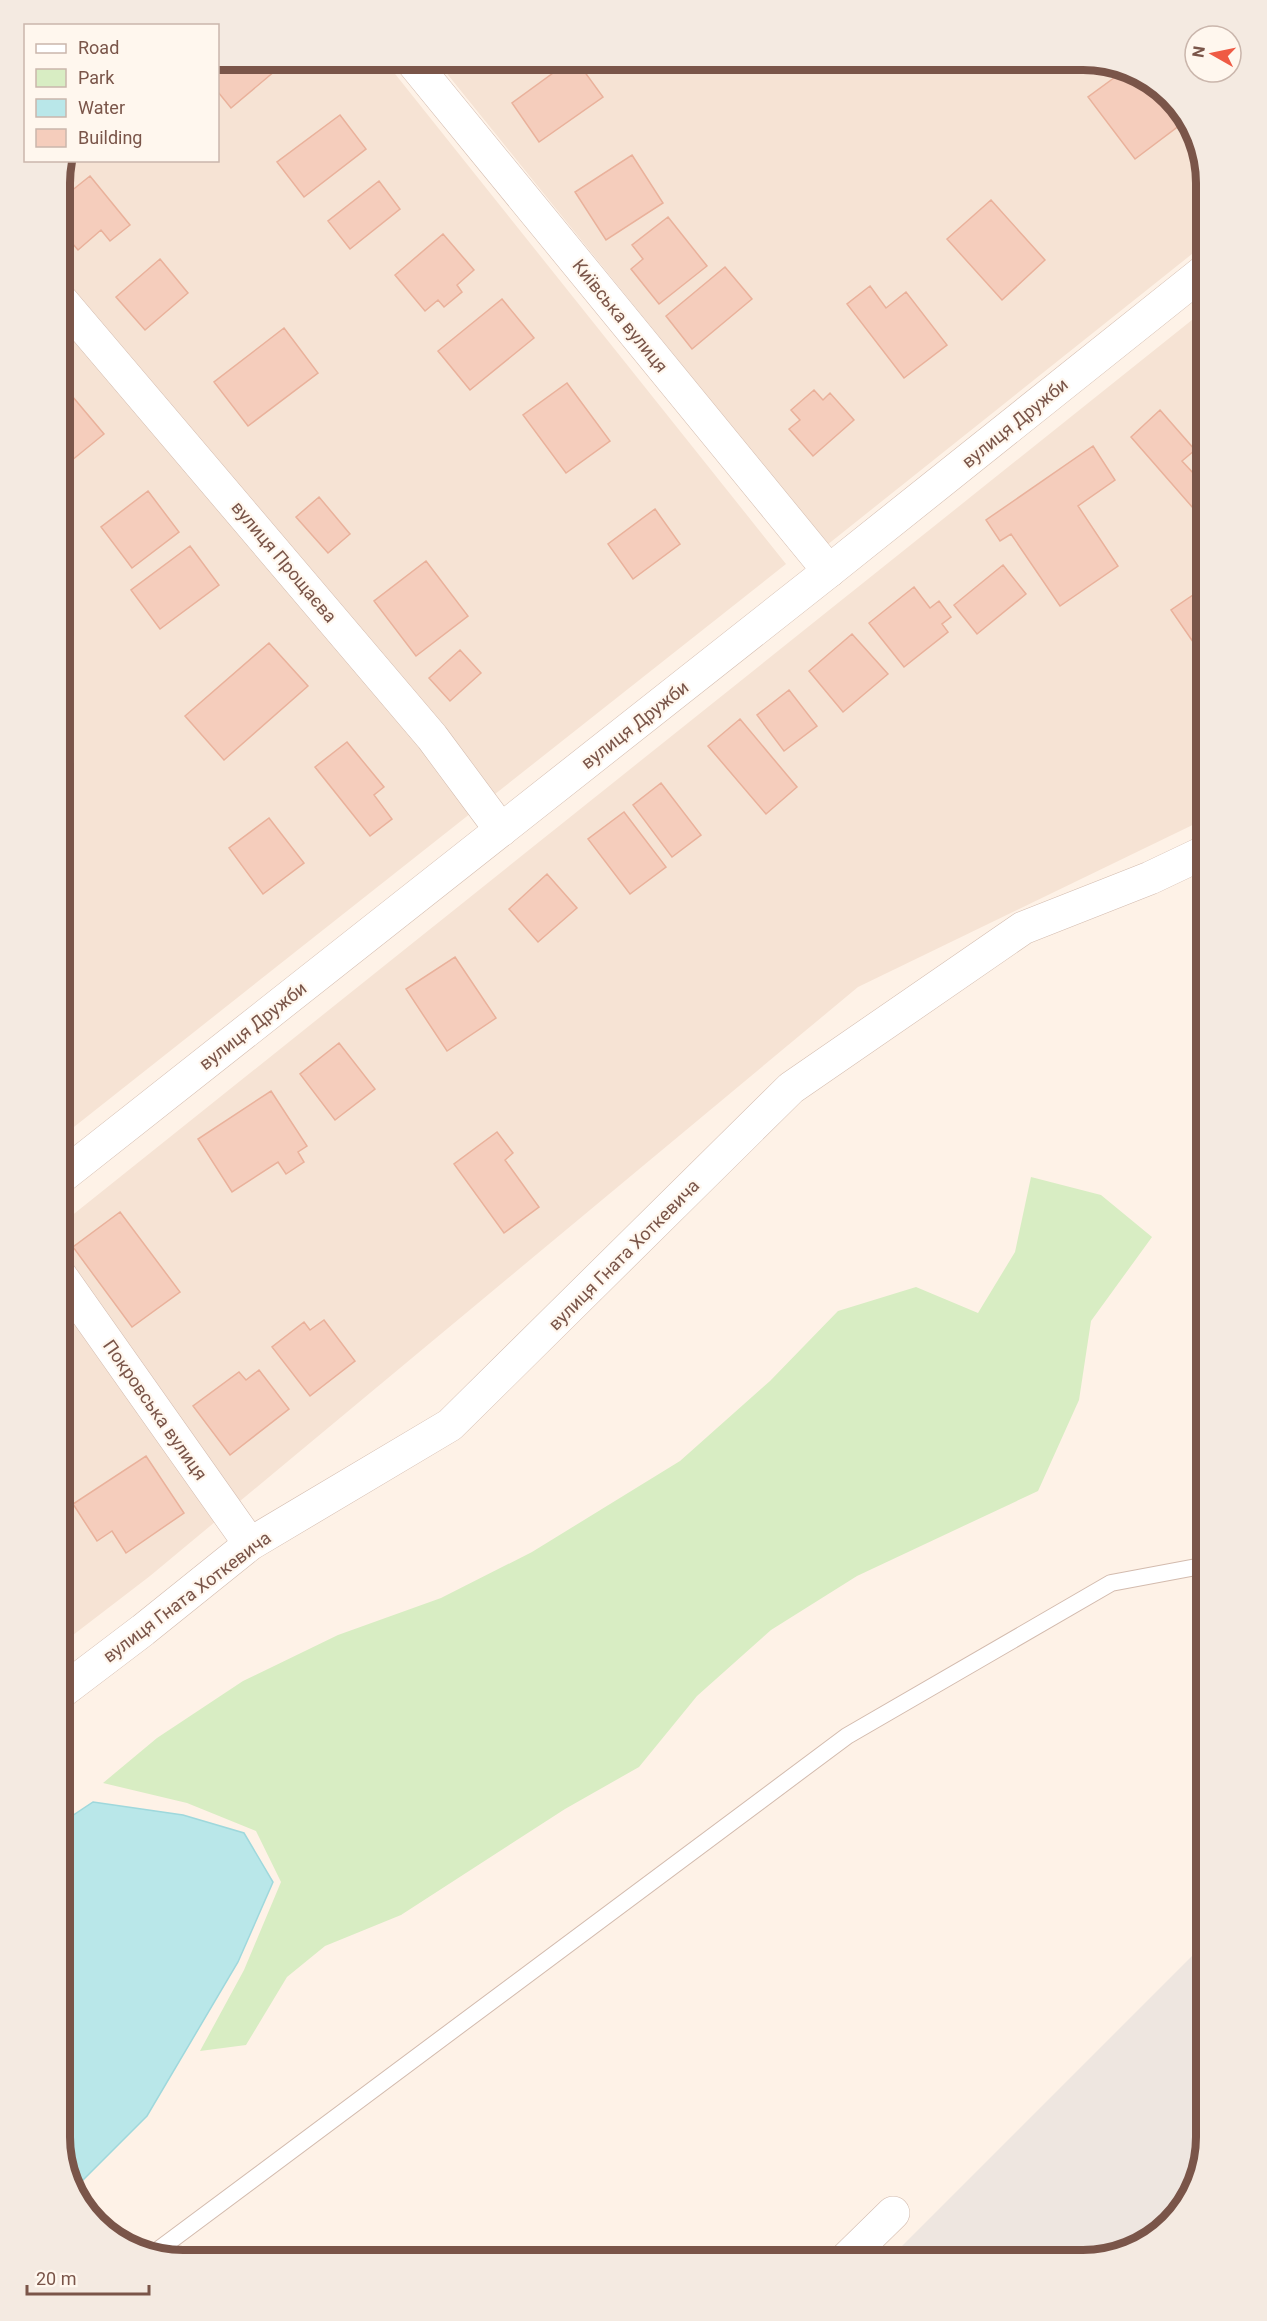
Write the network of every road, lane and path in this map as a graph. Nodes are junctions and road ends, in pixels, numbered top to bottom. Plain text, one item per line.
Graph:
1 (420, 71) edge
2 (1196, 278) edge
3 (71, 312) edge
4 (830, 572) junction
5 (501, 830) junction
6 (1196, 856) edge
7 (70, 1170) edge
8 (70, 1290) edge
9 (250, 1544) junction
10 (1196, 1567) edge
11 (70, 1685) edge
12 (893, 2213) dead end
13 (161, 2248) edge
14 (855, 2250) edge

1 - 4 street, Київська вулиця
2 - 4 street, вулиця Дружби
3 - 5 street, вулиця Прощаєва
4 - 5 street, вулиця Дружби
5 - 7 street, вулиця Дружби
6 - 9 street, вулиця Гната Хоткевича
8 - 9 street, Покровська вулиця
9 - 11 street, вулиця Гната Хоткевича
10 - 13 lane
12 - 14 street

